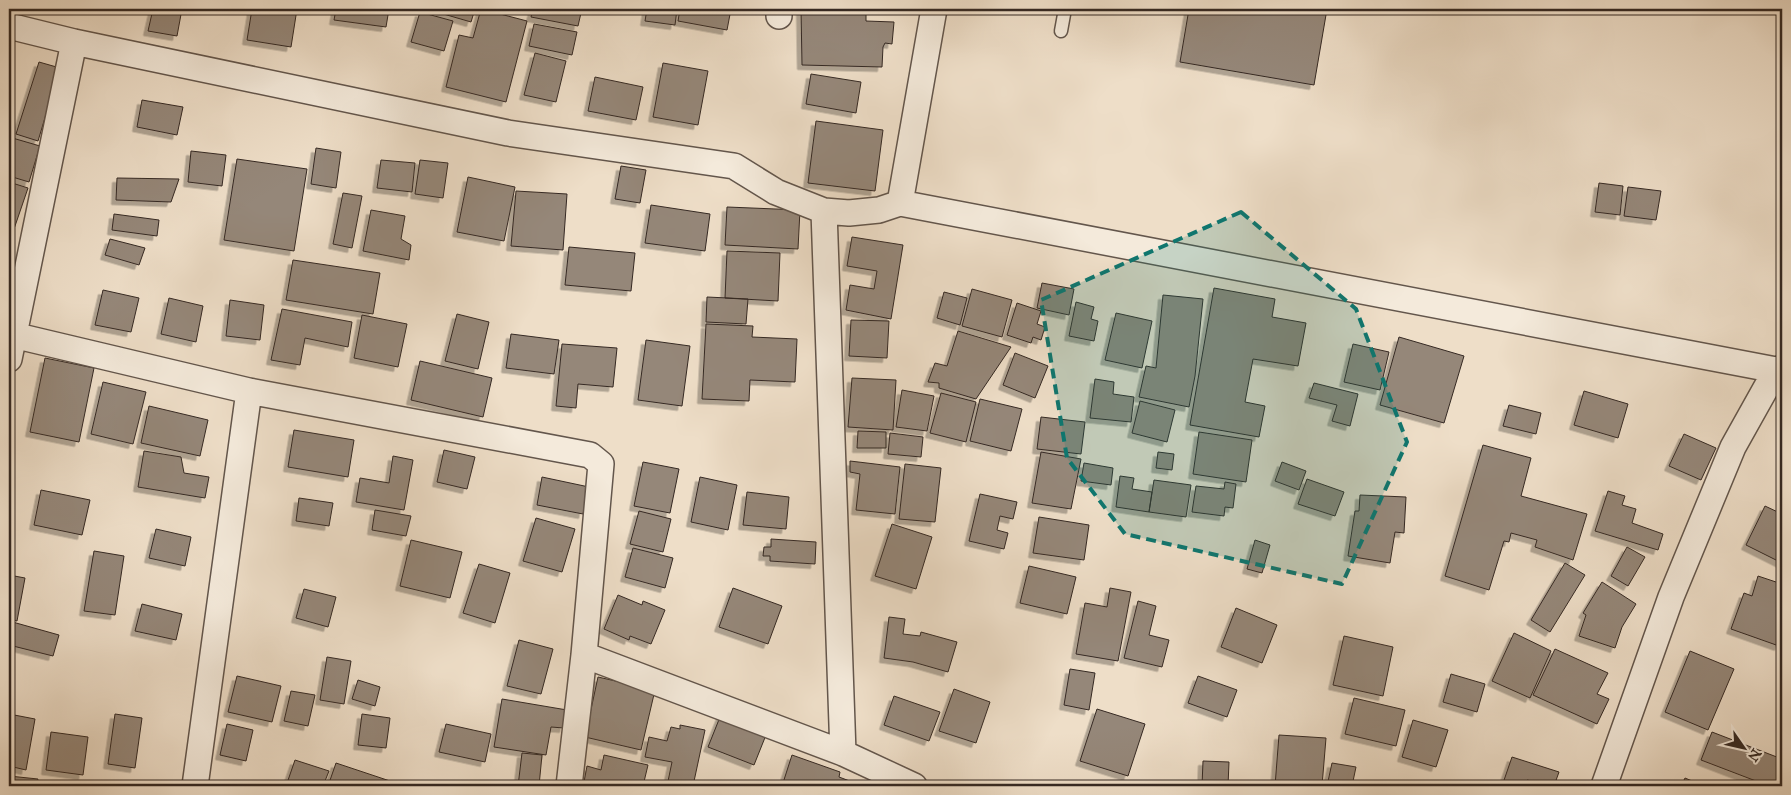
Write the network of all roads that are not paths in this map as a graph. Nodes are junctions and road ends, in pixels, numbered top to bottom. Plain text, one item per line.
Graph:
1 (934, 9) edge
2 (1065, 9) edge
3 (9, 26) edge
4 (1062, 31) dead end
5 (74, 42) junction
6 (900, 203) junction
7 (824, 211) junction
8 (11, 347) edge
9 (1779, 369) edge
10 (249, 391) junction
11 (584, 655) junction
12 (844, 753) junction
13 (885, 780) edge
14 (195, 786) edge
15 (569, 786) edge
16 (914, 786) edge
17 (1604, 786) edge

1 - 6 street
2 - 4 lane
3 - 5 street
5 - 7 street
5 - 8 street
6 - 7 street
6 - 9 street
7 - 12 street
8 - 10 street
9 - 17 street
10 - 11 street
10 - 14 street
11 - 12 street
11 - 15 street
12 - 13 street
13 - 16 street

